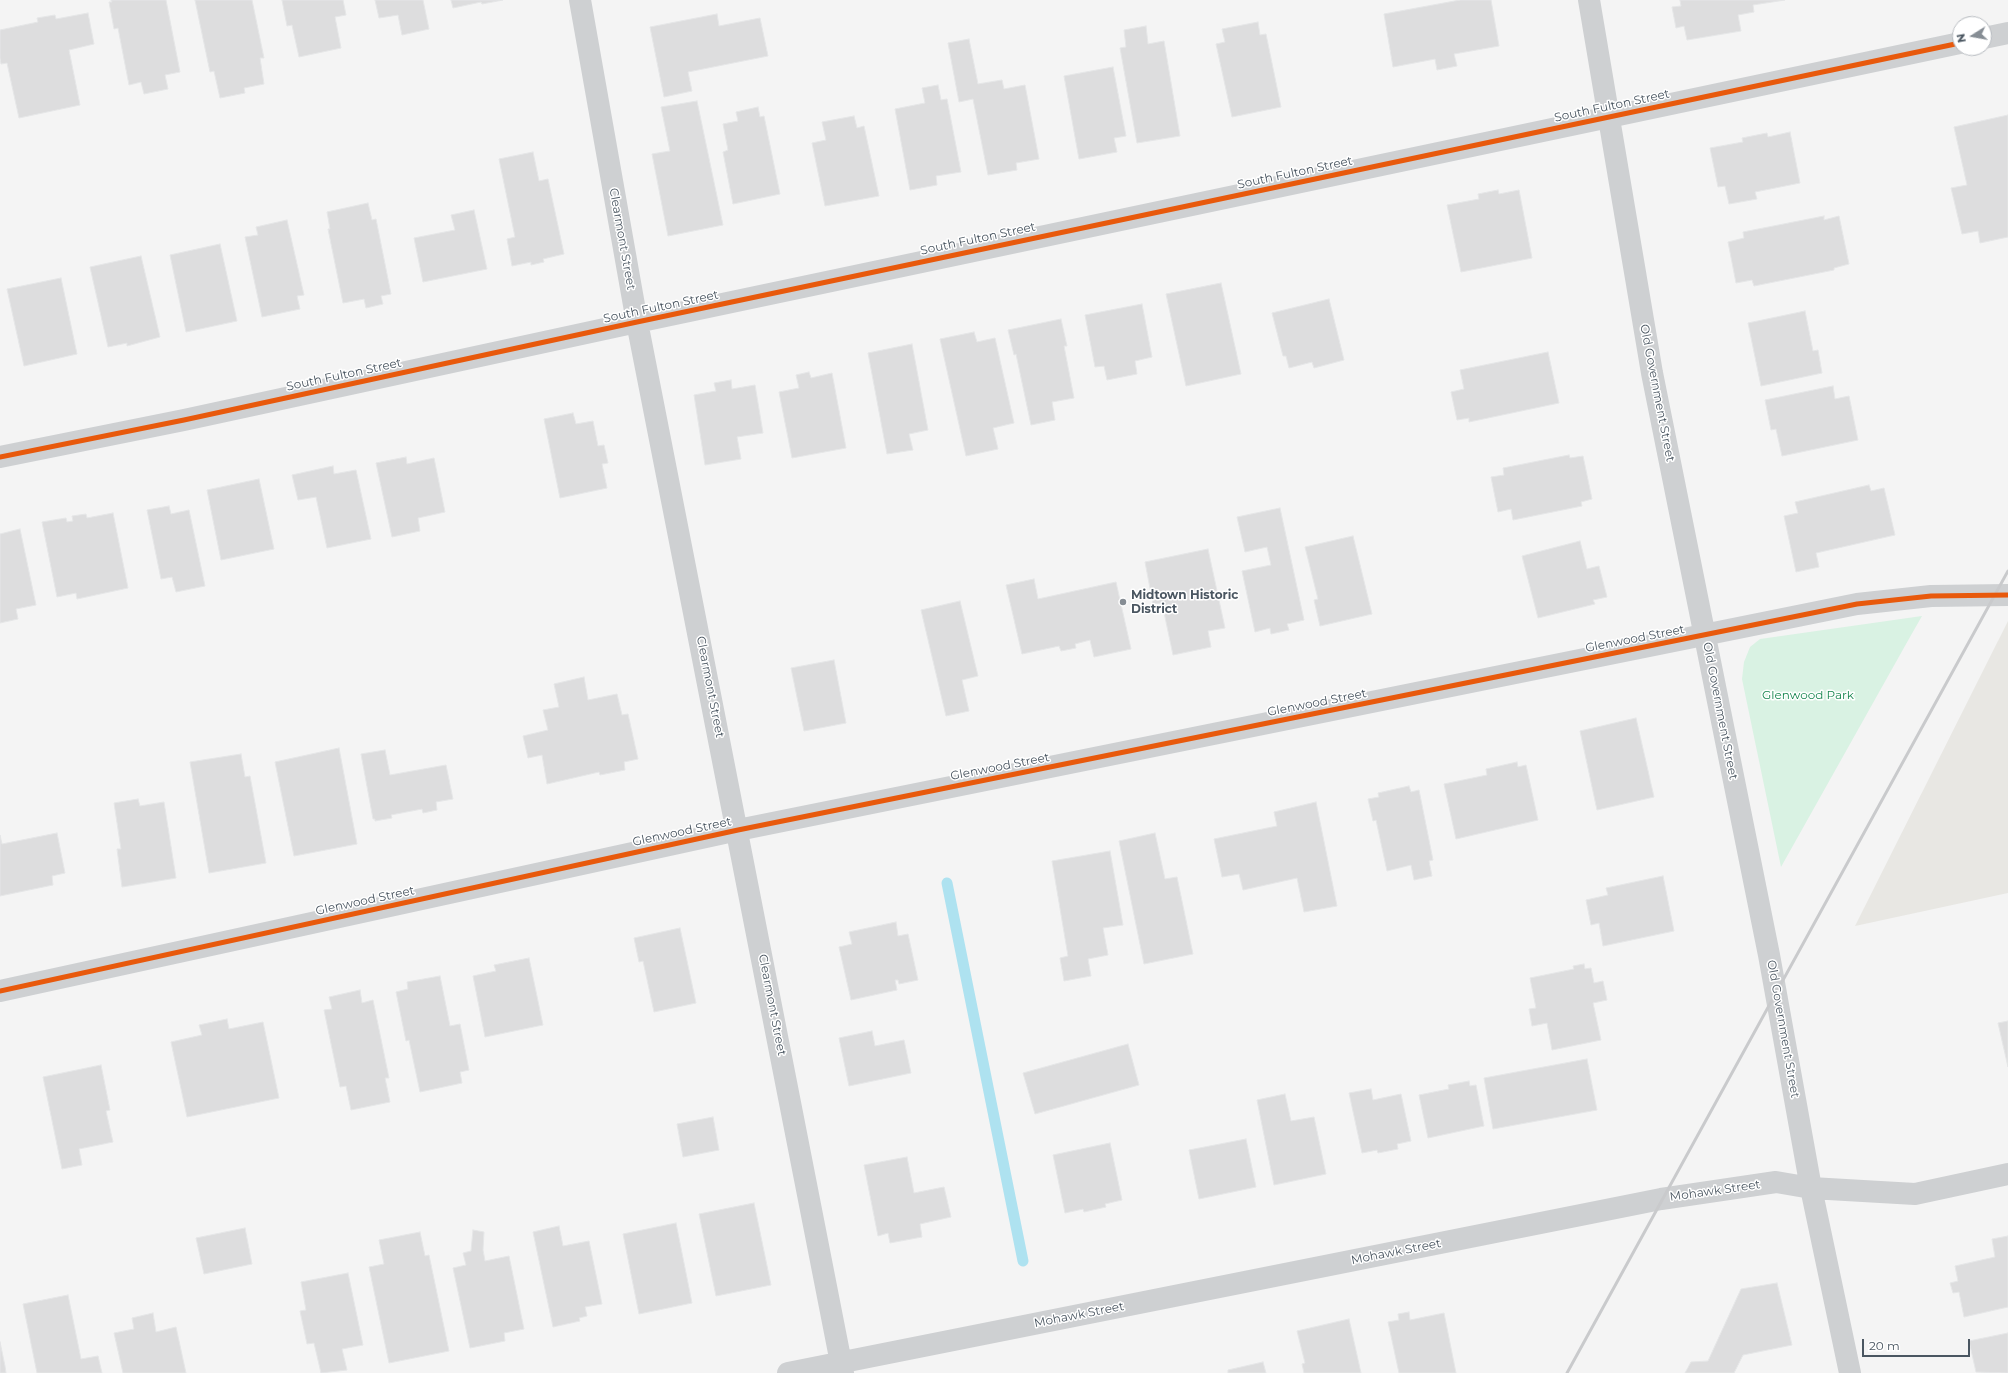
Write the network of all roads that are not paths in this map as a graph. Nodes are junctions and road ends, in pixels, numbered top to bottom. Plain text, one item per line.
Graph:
1 (580, 0) edge
2 (1589, 0) edge
3 (2008, 33) edge
4 (1992, 36) edge
5 (1952, 45) edge
6 (1609, 117) junction
7 (637, 322) junction
8 (0, 458) edge
9 (2008, 595) edge
10 (1705, 635) junction
11 (738, 830) junction
12 (0, 991) edge
13 (2008, 1174) edge
14 (1812, 1188) junction
15 (842, 1367) edge
16 (788, 1373) edge
17 (1850, 1373) edge

1 - 7 street, Clearmont Street
2 - 6 street, Old Government Street
3 - 4 street
5 - 6 street, South Fulton Street
6 - 7 street, South Fulton Street
6 - 10 street, Old Government Street
7 - 8 street, South Fulton Street
7 - 11 street, Clearmont Street
9 - 10 street, Glenwood Street
10 - 11 street, Glenwood Street
10 - 14 street, Old Government Street
11 - 12 street, Glenwood Street
11 - 15 street, Clearmont Street
13 - 14 street, Mohawk Street
14 - 15 street, Mohawk Street
14 - 17 street, Old Government Street
15 - 16 street, Mohawk Street

